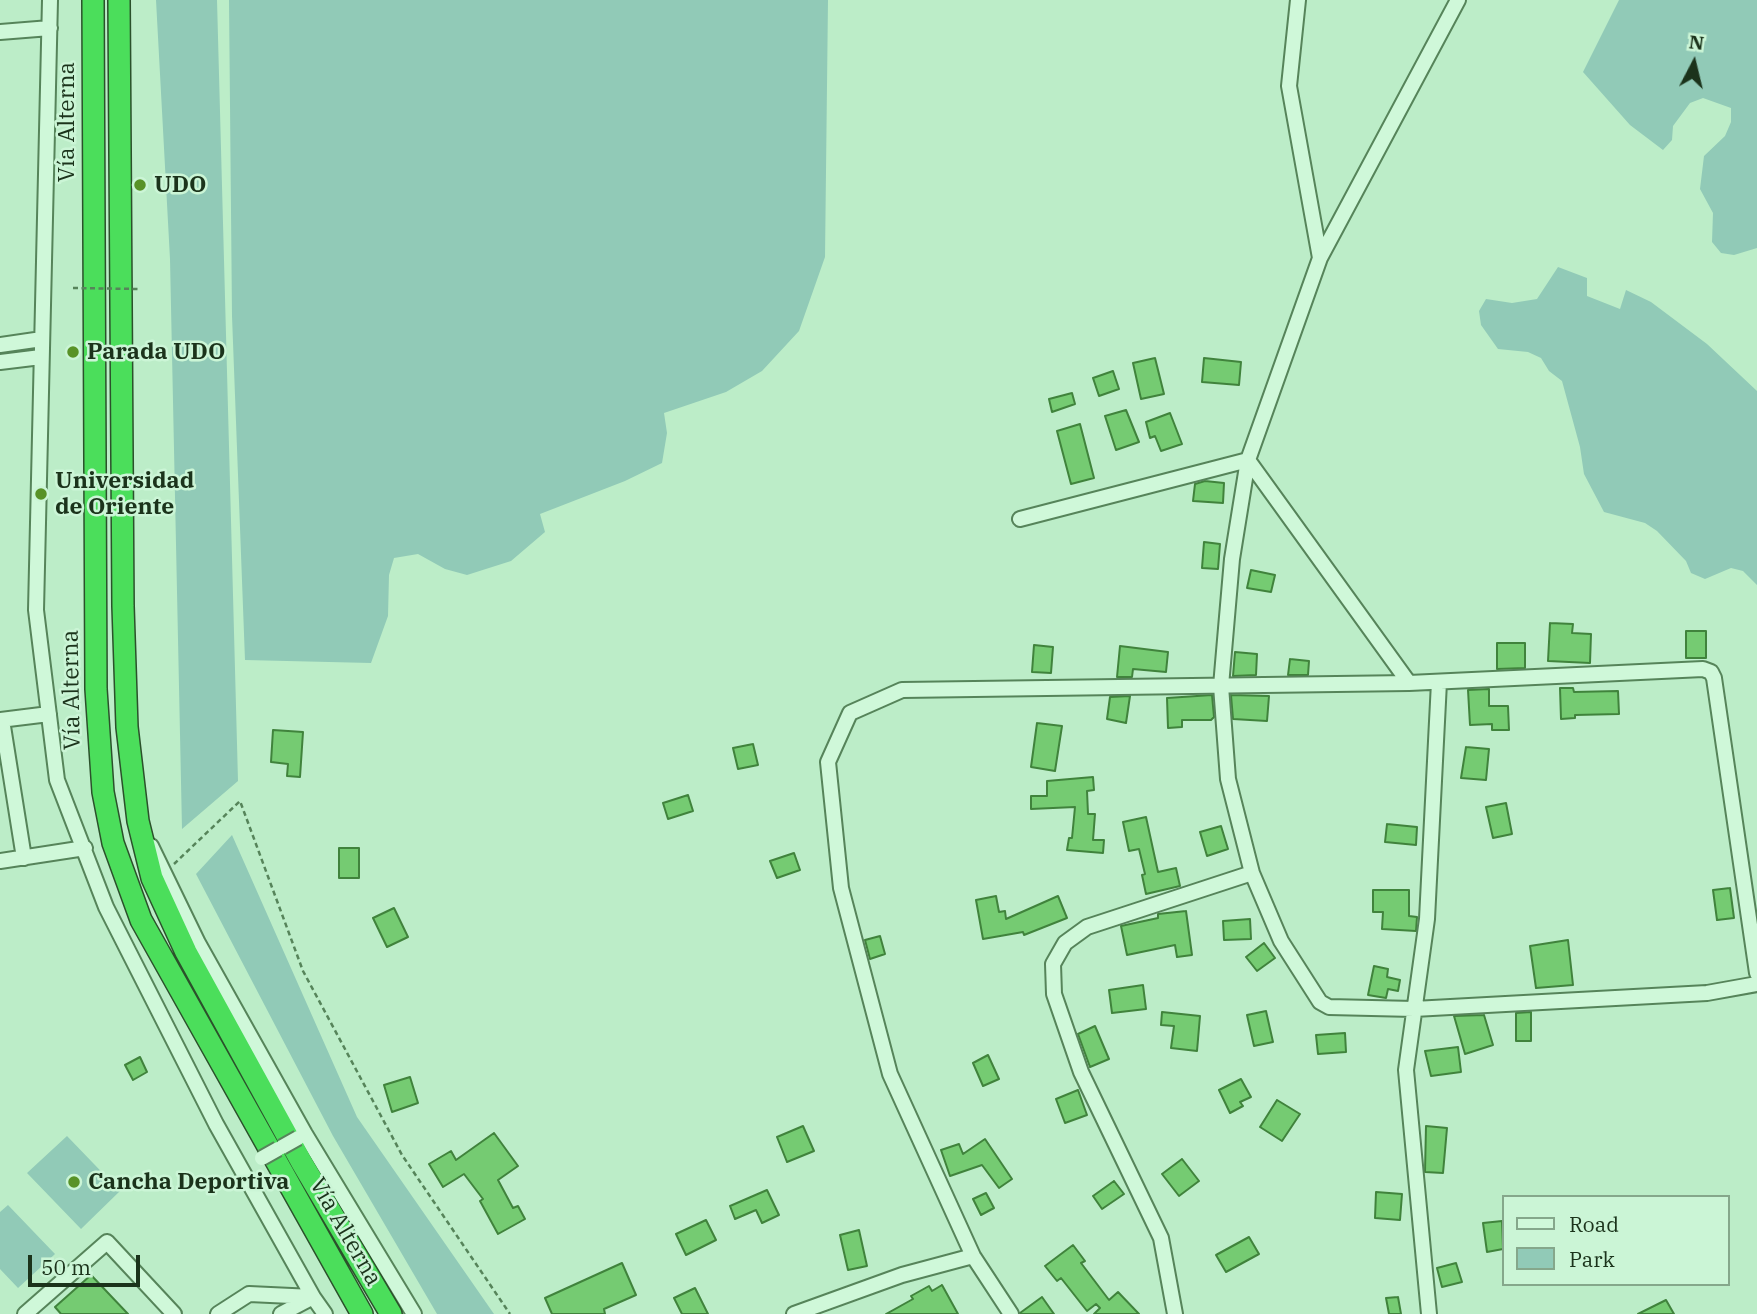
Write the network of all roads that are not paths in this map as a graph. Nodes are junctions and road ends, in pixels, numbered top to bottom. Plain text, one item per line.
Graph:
1 (50, 0) edge
2 (93, 0) edge
3 (119, 0) edge
4 (1298, 0) edge
5 (1458, 0) edge
6 (50, 28) junction
7 (0, 32) edge
8 (1320, 258) junction
9 (42, 339) junction
10 (0, 345) edge
11 (41, 357) junction
12 (0, 362) edge
13 (1248, 460) junction
14 (1020, 519) dead end
15 (1439, 682) junction
16 (1409, 683) junction
17 (1221, 686) junction
18 (49, 714) junction
19 (1, 720) edge
20 (5, 765) edge
21 (16, 812) junction
22 (0, 814) edge
23 (138, 821) junction
24 (85, 848) junction
25 (24, 858) junction
26 (0, 861) edge
27 (1252, 873) junction
28 (1757, 973) edge
29 (1757, 984) edge
30 (1414, 1009) junction
31 (302, 1136) junction
32 (242, 1170) junction
33 (973, 1256) junction
34 (313, 1297) junction
35 (25, 1314) edge
36 (174, 1314) edge
37 (218, 1314) edge
38 (281, 1314) edge
39 (325, 1314) edge
40 (362, 1314) edge
41 (391, 1314) edge
42 (414, 1314) edge
43 (794, 1314) edge
44 (1011, 1314) edge
45 (1175, 1314) edge
46 (1429, 1314) edge

1 - 6 street
2 - 40 highway, Vía Alterna
3 - 23 highway, Vía Alterna
4 - 8 street
5 - 8 street
6 - 7 street
6 - 9 street
8 - 13 street
9 - 10 street
9 - 11 street
11 - 12 street
11 - 18 street
13 - 14 street
13 - 16 street
13 - 17 street
15 - 16 street
15 - 28 street
15 - 30 street
16 - 17 street
17 - 27 street
17 - 33 street
18 - 19 street
18 - 24 street
19 - 20 street
20 - 21 street
21 - 22 street
21 - 25 street
23 - 31 street
23 - 41 highway, Vía Alterna
24 - 25 street
24 - 32 street
25 - 26 street
27 - 30 street
27 - 45 street
29 - 30 street
30 - 46 street
31 - 32 street, bridge
31 - 42 street
32 - 34 street
33 - 43 street
33 - 44 street
34 - 37 street
34 - 38 street
34 - 39 street
35 - 36 street

